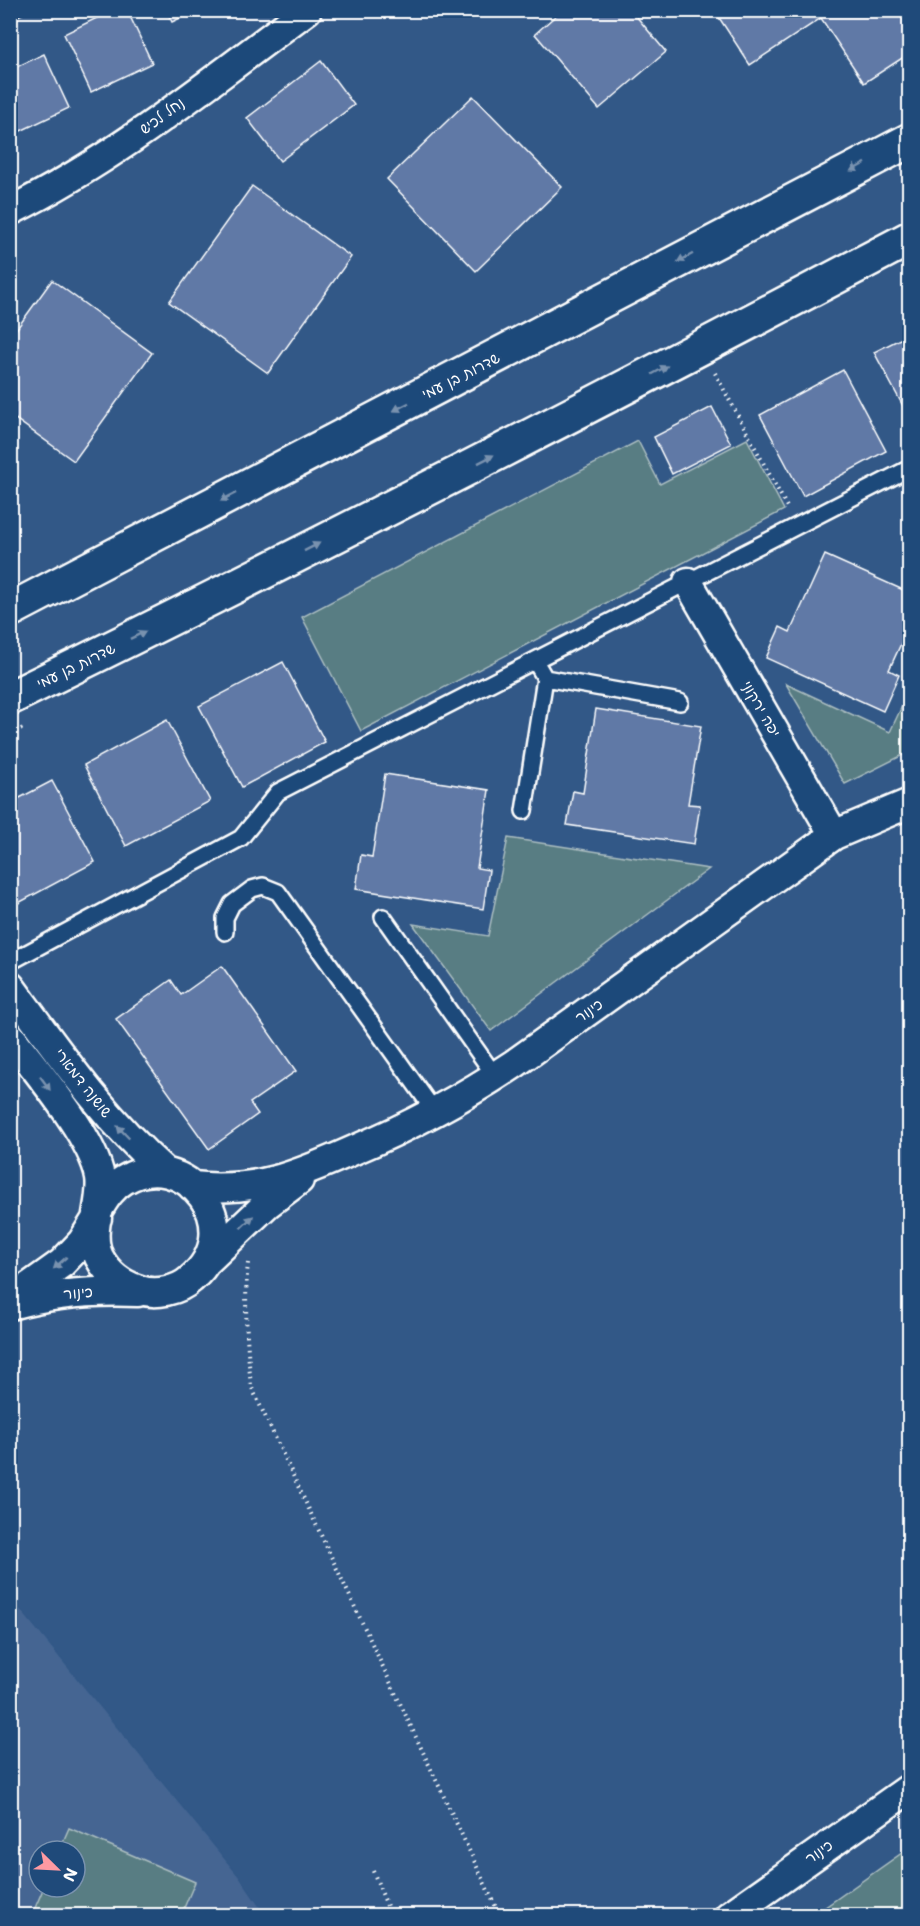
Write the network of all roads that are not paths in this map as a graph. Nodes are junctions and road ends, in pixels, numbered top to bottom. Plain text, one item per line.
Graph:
1 (307, 10) edge
2 (909, 140) edge
3 (10, 212) edge
4 (909, 238) edge
5 (909, 468) edge
6 (688, 582) junction
7 (10, 610) edge
8 (535, 661) junction
9 (545, 678) junction
10 (10, 698) edge
11 (680, 702) dead end
12 (909, 786) edge
13 (909, 803) edge
14 (524, 811) dead end
15 (838, 833) junction
16 (383, 917) dead end
17 (225, 932) dead end
18 (10, 962) edge
19 (10, 986) edge
20 (10, 1036) edge
21 (495, 1077) junction
22 (435, 1112) junction
23 (321, 1165) junction
24 (165, 1172) junction
25 (192, 1185) junction
26 (97, 1214) junction
27 (205, 1264) junction
28 (147, 1292) junction
29 (10, 1300) edge
30 (10, 1305) edge
31 (909, 1788) edge
32 (729, 1916) edge

1 - 3 street, נחל לכיש
2 -> 7 main road, שדרות בן עמי
10 -> 4 main road, שדרות בן עמי
5 - 6 lane
6 - 8 lane
6 - 15 street, יפה ירקוני
8 - 9 lane
8 - 18 lane
9 - 11 lane
9 - 14 lane
12 - 15 street, כינור
13 - 15 street, כינור
15 - 21 street, כינור
16 - 21 lane
17 - 22 lane
24 -> 19 street, שושנה דמארי
20 -> 26 street, שושנה דמארי
21 - 22 street, כינור
22 - 23 street, כינור
23 - 25 street, כינור
27 -> 23 street, כינור
24 - 25 street
24 - 26 street
25 - 27 street
26 - 28 street
26 -> 29 street, כינור
27 - 28 street
28 - 30 street, כינור
31 - 32 street, כינור

